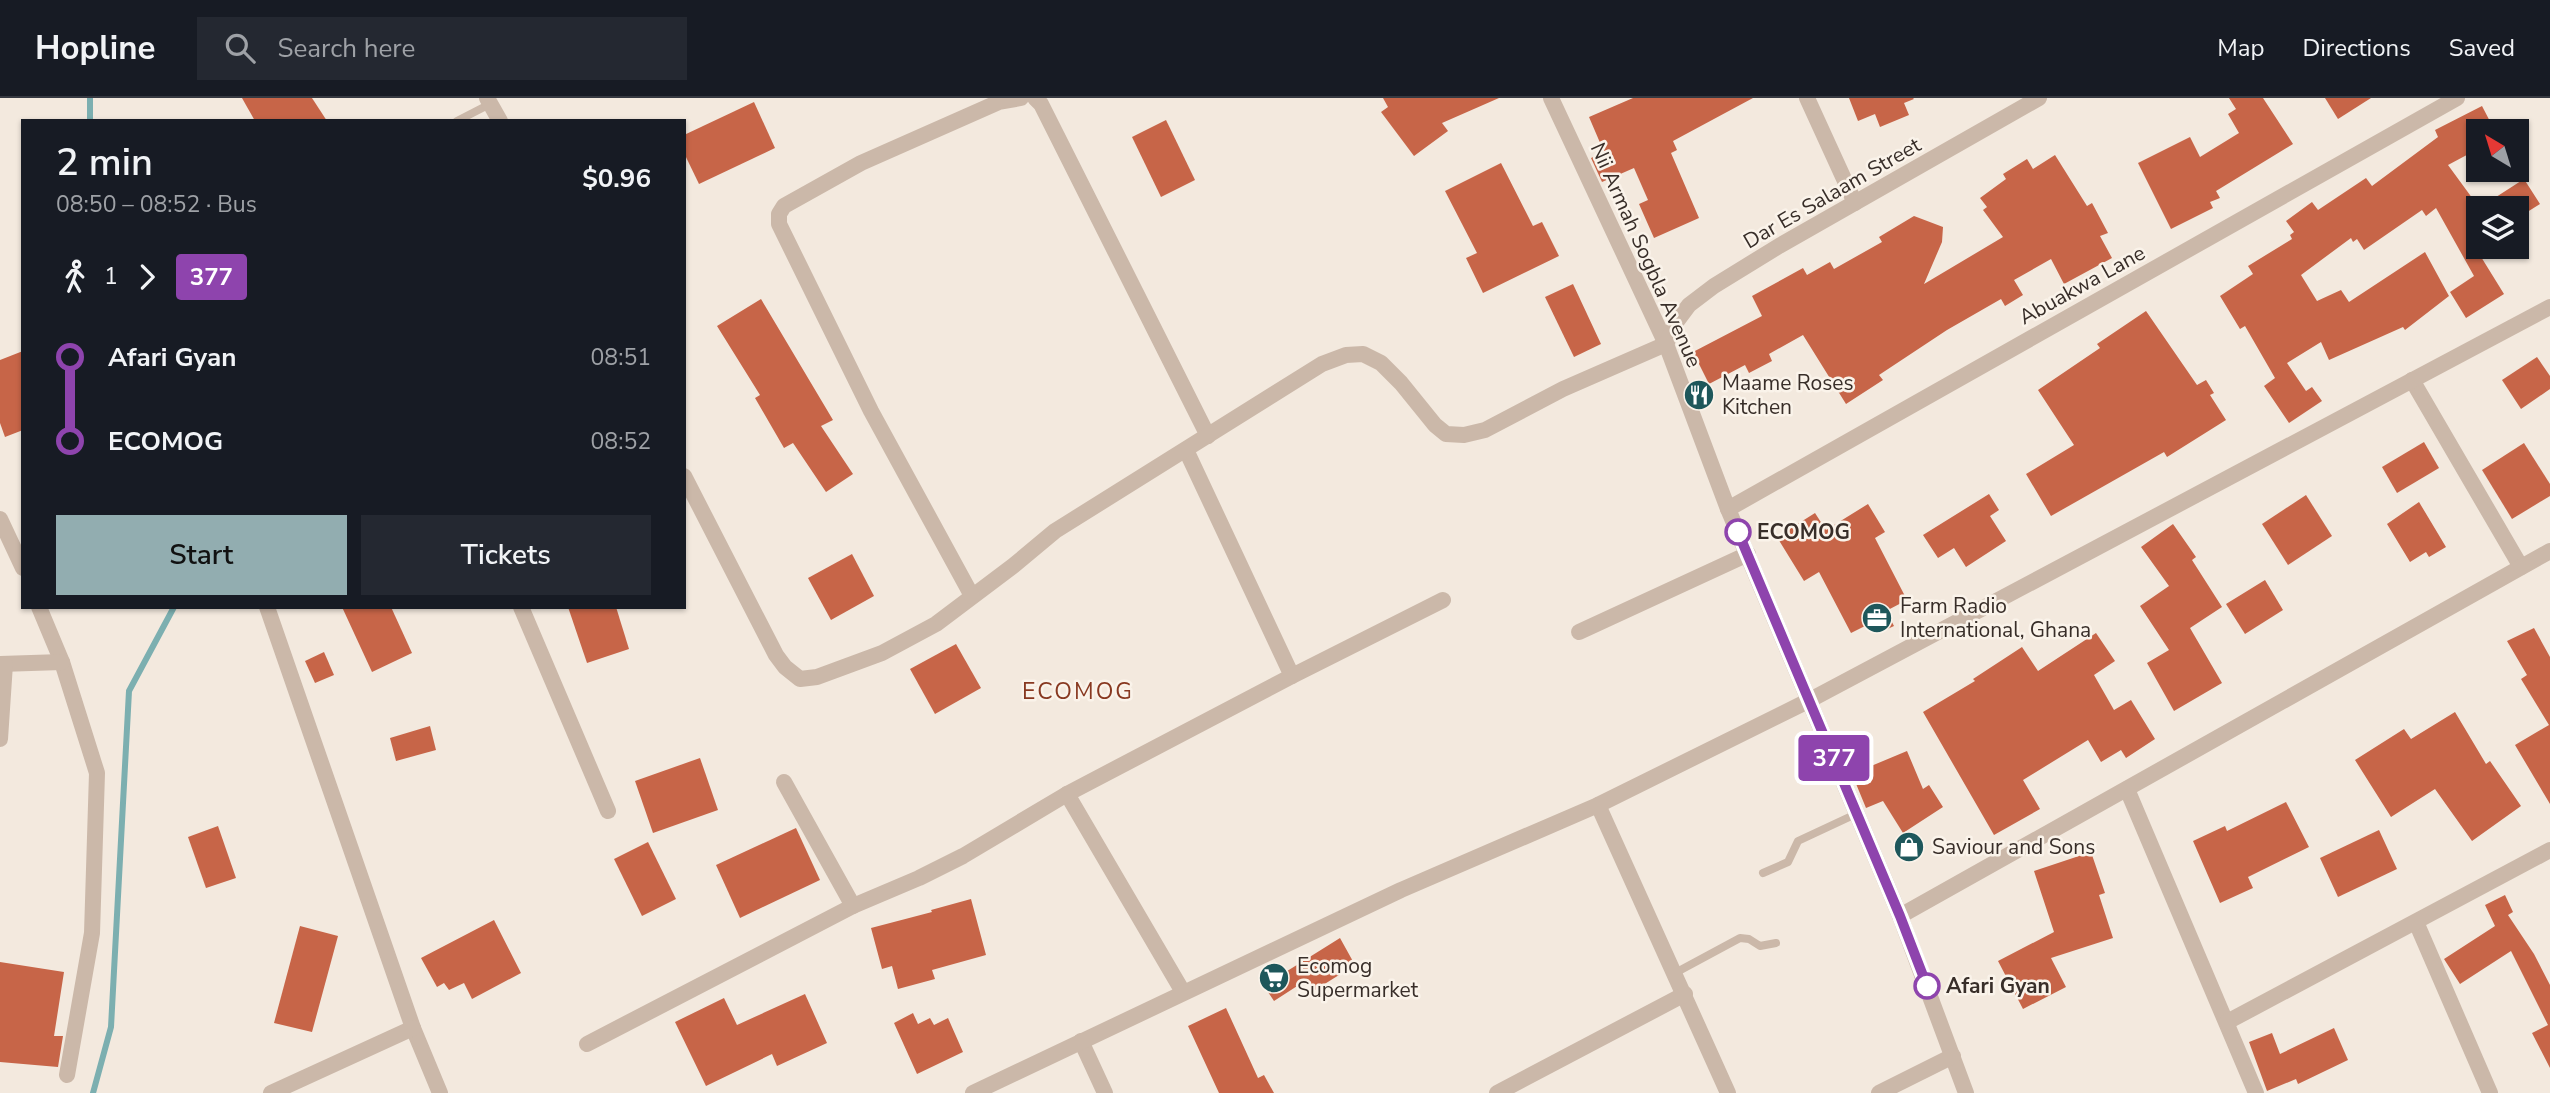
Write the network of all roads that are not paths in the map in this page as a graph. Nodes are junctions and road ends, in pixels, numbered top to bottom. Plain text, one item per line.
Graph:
1 (1021, 98) edge
2 (1035, 98) edge
3 (1551, 98) edge
4 (1807, 98) edge
5 (2039, 98) edge
6 (2457, 98) edge
7 (998, 100) edge
8 (489, 101) edge
9 (460, 119) edge
10 (499, 119) edge
11 (1855, 203) junction
12 (2550, 307) edge
13 (1666, 344) junction
14 (2412, 380) junction
15 (1208, 436) junction
16 (1186, 450) junction
17 (686, 480) edge
18 (1728, 509) junction
19 (0, 519) edge
20 (2550, 551) edge
21 (1748, 554) junction
22 (21, 564) edge
23 (2521, 567) junction
24 (972, 596) junction
25 (1443, 600) dead end
26 (40, 609) edge
27 (268, 609) edge
28 (522, 609) edge
29 (1579, 632) dead end
30 (62, 662) junction
31 (3, 664) edge
32 (1292, 676) junction
33 (1810, 700) junction
34 (0, 739) edge
35 (784, 782) dead end
36 (2127, 789) junction
37 (1067, 794) junction
38 (1598, 804) junction
39 (608, 811) dead end
40 (1857, 813) junction
41 (2550, 850) edge
42 (1763, 873) dead end
43 (853, 906) junction
44 (1900, 916) junction
45 (2416, 922) junction
46 (1776, 943) dead end
47 (1675, 973) junction
48 (1183, 992) junction
49 (1685, 994) junction
50 (2227, 1022) junction
51 (412, 1028) junction
52 (1082, 1041) junction
53 (587, 1044) dead end
54 (1953, 1056) junction
55 (67, 1074) dead end
56 (271, 1093) edge
57 (440, 1093) edge
58 (973, 1093) edge
59 (1105, 1093) edge
60 (1497, 1093) edge
61 (1728, 1093) edge
62 (1879, 1093) edge
63 (1966, 1093) edge
64 (2256, 1093) edge
65 (2490, 1093) edge

1 - 7 street
2 - 15 street
3 - 13 street, Nii Armah Sogbla Avenue
4 - 11 street
5 - 11 street, Dar Es Salaam Street
6 - 18 street, Abuakwa Lane
7 - 24 street
8 - 9 lane
8 - 10 street
11 - 13 street, Dar Es Salaam Street
12 - 14 street
13 - 15 street
13 - 18 street, Nii Armah Sogbla Avenue
14 - 23 street
14 - 33 street
15 - 16 street
16 - 24 street
16 - 32 street
17 - 24 street
18 - 21 street, Nii Armah Sogbla Avenue
19 - 22 street
20 - 23 street
21 - 29 street
21 - 33 street, Nii Armah Sogbla Avenue
23 - 36 street
25 - 32 street
26 - 30 street
27 - 51 street
28 - 39 street
30 - 31 street
30 - 55 street
31 - 34 street
32 - 37 street
33 - 38 street
33 - 40 street, Nii Armah Sogbla Avenue
35 - 43 street
36 - 44 street
36 - 50 street
37 - 43 street
37 - 48 street
38 - 47 street
38 - 48 street
40 - 42 lane
40 - 44 street, Nii Armah Sogbla Avenue
41 - 45 street
43 - 53 street
44 - 54 street, Nii Armah Sogbla Avenue
45 - 50 street
45 - 65 street
46 - 47 lane
47 - 49 street
48 - 52 street
49 - 60 street
49 - 61 street
50 - 64 street
51 - 56 street
51 - 57 street
52 - 58 street
52 - 59 street
54 - 62 street
54 - 63 street, Nii Armah Sogbla Avenue

